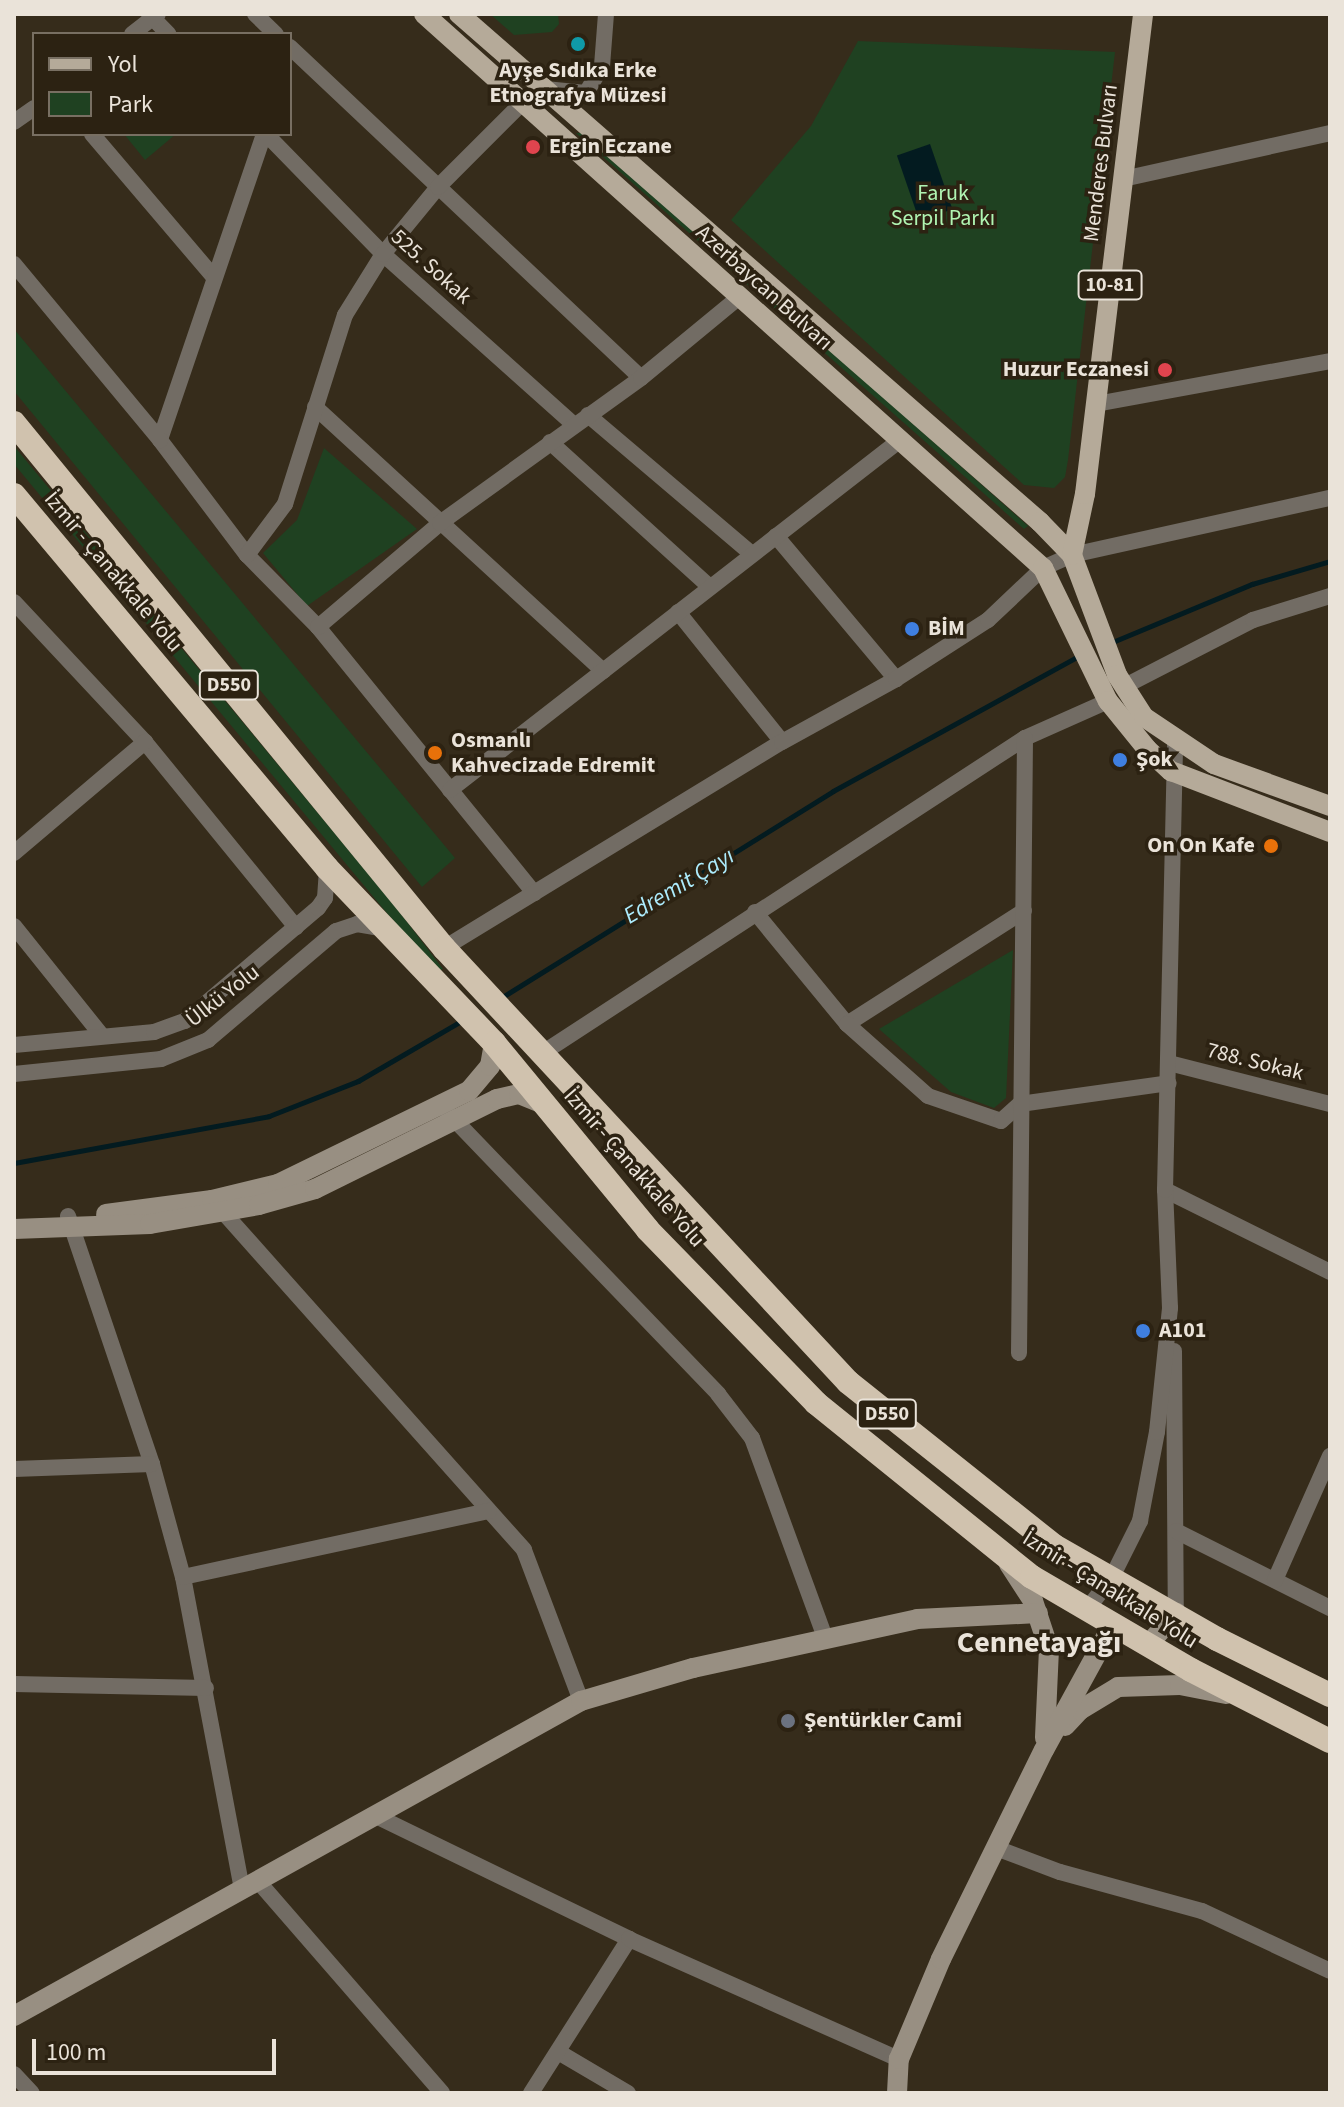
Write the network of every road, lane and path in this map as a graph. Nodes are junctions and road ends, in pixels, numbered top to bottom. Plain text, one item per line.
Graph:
1 (255, 14) edge
2 (424, 14) edge
3 (459, 14) edge
4 (606, 14) edge
5 (1143, 14) edge
6 (153, 15) edge
7 (134, 32) edge
8 (166, 32) edge
9 (274, 32) edge
10 (292, 49) edge
11 (545, 89) junction
12 (521, 104) junction
13 (32, 109) edge
14 (14, 122) edge
15 (1330, 133) edge
16 (94, 136) edge
17 (264, 136) edge
18 (267, 136) edge
19 (1123, 179) junction
20 (438, 187) junction
21 (383, 254) junction
22 (14, 264) edge
23 (212, 275) junction
24 (738, 298) junction
25 (1330, 361) edge
26 (641, 378) junction
27 (1096, 404) junction
28 (315, 407) junction
29 (581, 420) junction
30 (14, 423) edge
31 (160, 440) junction
32 (900, 440) junction
33 (550, 442) junction
34 (14, 495) edge
35 (1330, 498) edge
36 (440, 523) junction
37 (776, 536) junction
38 (752, 554) junction
39 (247, 555) junction
40 (1072, 555) junction
41 (1043, 568) junction
42 (710, 587) junction
43 (1330, 596) edge
44 (14, 602) edge
45 (678, 612) junction
46 (318, 627) junction
47 (603, 671) junction
48 (896, 679) junction
49 (1112, 687) junction
50 (1025, 738) junction
51 (145, 742) junction
52 (782, 742) junction
53 (1175, 742) junction
54 (1171, 771) junction
55 (450, 790) junction
56 (1330, 806) edge
57 (1330, 832) edge
58 (14, 853) edge
59 (327, 868) junction
60 (534, 893) junction
61 (1024, 911) junction
62 (755, 912) junction
63 (14, 926) edge
64 (296, 927) junction
65 (392, 931) junction
66 (447, 952) junction
67 (847, 1024) junction
68 (102, 1036) junction
69 (493, 1041) junction
70 (14, 1045) edge
71 (541, 1054) junction
72 (1169, 1063) junction
73 (14, 1074) edge
74 (1169, 1083) junction
75 (544, 1104) junction
76 (1020, 1104) junction
77 (1330, 1104) edge
78 (448, 1112) junction
79 (1165, 1190) junction
80 (217, 1206) junction
81 (14, 1217) edge
82 (70, 1222) junction
83 (14, 1229) edge
84 (1330, 1272) edge
85 (1170, 1308) junction
86 (1019, 1353) dead end
87 (1330, 1456) edge
88 (152, 1464) junction
89 (14, 1469) edge
90 (489, 1511) junction
91 (1176, 1531) junction
92 (999, 1551) junction
93 (183, 1577) junction
94 (1112, 1577) junction
95 (1275, 1580) junction
96 (1088, 1608) junction
97 (1330, 1608) edge
98 (1038, 1613) junction
99 (1176, 1613) junction
100 (1113, 1624) junction
101 (825, 1638) junction
102 (1148, 1645) junction
103 (14, 1684) edge
104 (206, 1688) junction
105 (1330, 1695) edge
106 (1247, 1699) junction
107 (581, 1701) junction
108 (1330, 1741) edge
109 (1044, 1750) junction
110 (374, 1815) junction
111 (996, 1848) junction
112 (250, 1884) junction
113 (629, 1939) junction
114 (1330, 1971) edge
115 (14, 2016) edge
116 (560, 2053) junction
117 (899, 2059) junction
118 (14, 2074) edge
119 (32, 2093) edge
120 (442, 2093) edge
121 (531, 2093) edge
122 (628, 2093) edge
123 (897, 2093) edge

1 - 9 street
2 - 12 main road, Azerbaycan Bulvarı
3 - 11 main road, Azerbaycan Bulvarı
4 - 11 street
5 - 19 main road, Menderes Bulvarı / 10-81
6 - 7 street
6 - 8 street
10 - 20 street
11 - 12 street
11 - 40 main road, Azerbaycan Bulvarı
12 - 20 street
12 - 24 main road, Azerbaycan Bulvarı
13 - 14 street
15 - 19 street
16 - 23 street
17 - 23 street
18 - 21 street, 525. Sokak
19 - 27 main road, Menderes Bulvarı / 10-81
20 - 21 street
20 - 26 street
21 - 28 street
21 - 29 street, 525. Sokak
22 - 31 street
23 - 31 street
24 - 26 street
24 - 32 main road, Azerbaycan Bulvarı
25 - 27 street
26 - 29 street
27 - 40 main road, Menderes Bulvarı / 10-81
28 - 36 street
28 - 39 street
29 - 33 street
29 - 38 street, 525. Sokak
30 - 66 highway, İzmir - Çanakkale Yolu / D550
31 - 39 street
32 - 37 street
32 - 41 main road, Azerbaycan Bulvarı
33 - 36 street
33 - 42 street
34 - 59 highway, İzmir - Çanakkale Yolu
35 - 40 street
36 - 46 street
36 - 47 street
37 - 38 street
37 - 48 street
38 - 42 street
39 - 46 street
40 - 41 street
40 - 49 main road
41 - 48 street
41 - 49 main road, Azerbaycan Bulvarı
42 - 45 street
43 - 49 street
44 - 51 street
45 - 47 street
45 - 52 street
46 - 55 street
47 - 55 street
48 - 52 street
49 - 50 street
49 - 53 main road
49 - 54 main road
50 - 61 street
50 - 62 street
51 - 58 street
51 - 64 street
52 - 60 street
53 - 54 street
53 - 56 main road
54 - 57 main road
54 - 72 street
55 - 60 street
59 - 64 street, Ülkü Yolu
59 - 65 highway, İzmir - Çanakkale Yolu
60 - 66 street
61 - 67 street
61 - 76 street
62 - 67 street
62 - 71 street
63 - 68 street
64 - 68 street, Ülkü Yolu
65 - 69 highway, İzmir - Çanakkale Yolu
65 - 73 street, Ülkü Yolu
66 - 71 highway, İzmir - Çanakkale Yolu / D550
67 - 76 street
68 - 70 street, Ülkü Yolu
69 - 75 highway, İzmir - Çanakkale Yolu
69 - 78 street
71 - 94 highway, İzmir - Çanakkale Yolu / D550
72 - 74 street
72 - 77 street, 788. Sokak
74 - 76 street
74 - 79 street
75 - 78 street
75 - 92 highway, İzmir - Çanakkale Yolu
76 - 86 street
78 - 80 street
78 - 101 street
79 - 84 street
79 - 85 street
80 - 82 street
80 - 90 street
81 - 82 street
82 - 83 street
82 - 88 street
85 - 91 street
85 - 94 street
87 - 95 street
88 - 89 street
88 - 93 street
90 - 93 street
90 - 107 street
91 - 95 street
91 - 99 street
92 - 96 highway, İzmir - Çanakkale Yolu
92 - 98 street
93 - 104 street
94 - 96 street
94 - 99 highway, İzmir - Çanakkale Yolu / D550
95 - 97 street
96 - 100 highway, İzmir - Çanakkale Yolu
98 - 101 street
98 - 109 street
99 - 102 street
99 - 105 highway, İzmir - Çanakkale Yolu / D550
100 - 102 highway, İzmir - Çanakkale Yolu
100 - 109 street
101 - 107 street
102 - 106 highway, İzmir - Çanakkale Yolu
103 - 104 street
104 - 112 street
106 - 108 highway, İzmir - Çanakkale Yolu
106 - 109 street
107 - 110 street
109 - 111 street
110 - 112 street
110 - 113 street
111 - 114 street
111 - 117 street
112 - 115 street
112 - 120 street
113 - 116 street
113 - 117 street
116 - 121 street
116 - 122 street
117 - 123 street
118 - 119 street

